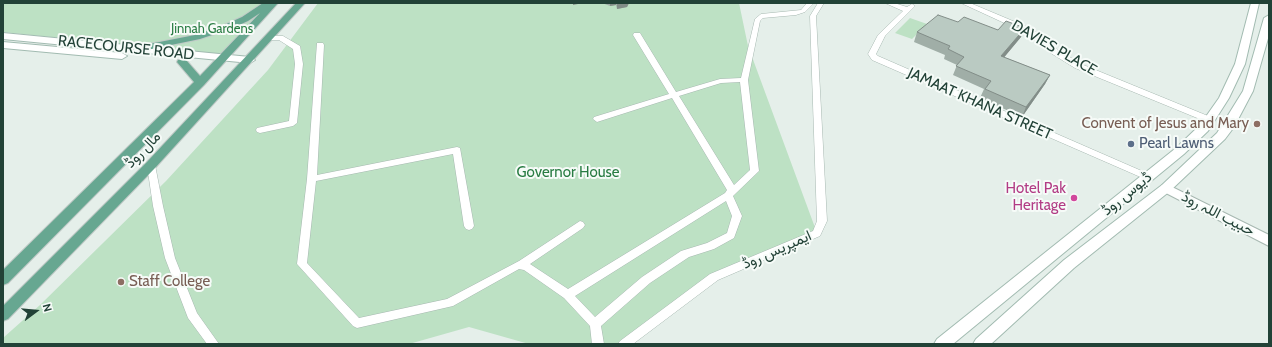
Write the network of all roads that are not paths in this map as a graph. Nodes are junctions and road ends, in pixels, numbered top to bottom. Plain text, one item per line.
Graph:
1 (268, 3) edge
2 (274, 3) edge
3 (301, 3) edge
4 (810, 3) edge
5 (821, 3) edge
6 (888, 3) edge
7 (964, 3) edge
8 (1255, 3) edge
9 (1269, 18) edge
10 (637, 35) dead end
11 (3, 36) edge
12 (270, 38) junction
13 (3, 45) edge
14 (320, 45) dead end
15 (137, 50) junction
16 (182, 62) junction
17 (220, 62) junction
18 (246, 64) junction
19 (744, 80) junction
20 (200, 83) junction
21 (675, 95) junction
22 (597, 119) dead end
23 (1210, 120) junction
24 (260, 130) dead end
25 (151, 165) junction
26 (1148, 177) junction
27 (312, 179) junction
28 (1166, 188) junction
29 (730, 192) junction
30 (580, 225) dead end
31 (470, 226) dead end
32 (1269, 241) edge
33 (522, 264) junction
34 (3, 279) edge
35 (568, 295) junction
36 (3, 315) edge
37 (595, 324) junction
38 (213, 344) edge
39 (598, 344) edge
40 (624, 344) edge
41 (942, 344) edge
42 (981, 344) edge

1 - 15 main road
2 - 17 main road, مال روڈ
3 - 12 main road, مال روڈ
4 - 19 street
5 - 40 street, ایمپریس روڈ
6 - 26 street, JAMAAT KHANA STREET
7 - 23 street, DAVIES PLACE
8 - 23 main road, ڈیوس روڈ
9 - 28 main road, ڈیوس روڈ
10 - 21 street
11 - 15 main road, RACECOURSE ROAD
12 - 18 main road, مال روڈ
12 - 24 street
13 - 16 main road, RACECOURSE ROAD
14 - 27 street
15 - 17 main road, RACECOURSE ROAD
16 - 17 main road, RACECOURSE ROAD
16 - 20 main road
17 - 18 main road, RACECOURSE ROAD
17 - 20 main road, مال روڈ
18 - 25 main road, مال روڈ
19 - 21 street
19 - 29 street
20 - 34 main road, مال روڈ
21 - 22 street
21 - 29 street
23 - 26 main road, ڈیوس روڈ
25 - 36 main road, مال روڈ
25 - 38 street
26 - 41 main road, ڈیوس روڈ
27 - 31 street
27 - 33 street
28 - 32 main road, حبیب اللہ روڈ
28 - 42 main road, ڈیوس روڈ
29 - 35 street
29 - 37 street
30 - 33 street
33 - 35 street
35 - 37 street
37 - 39 street

